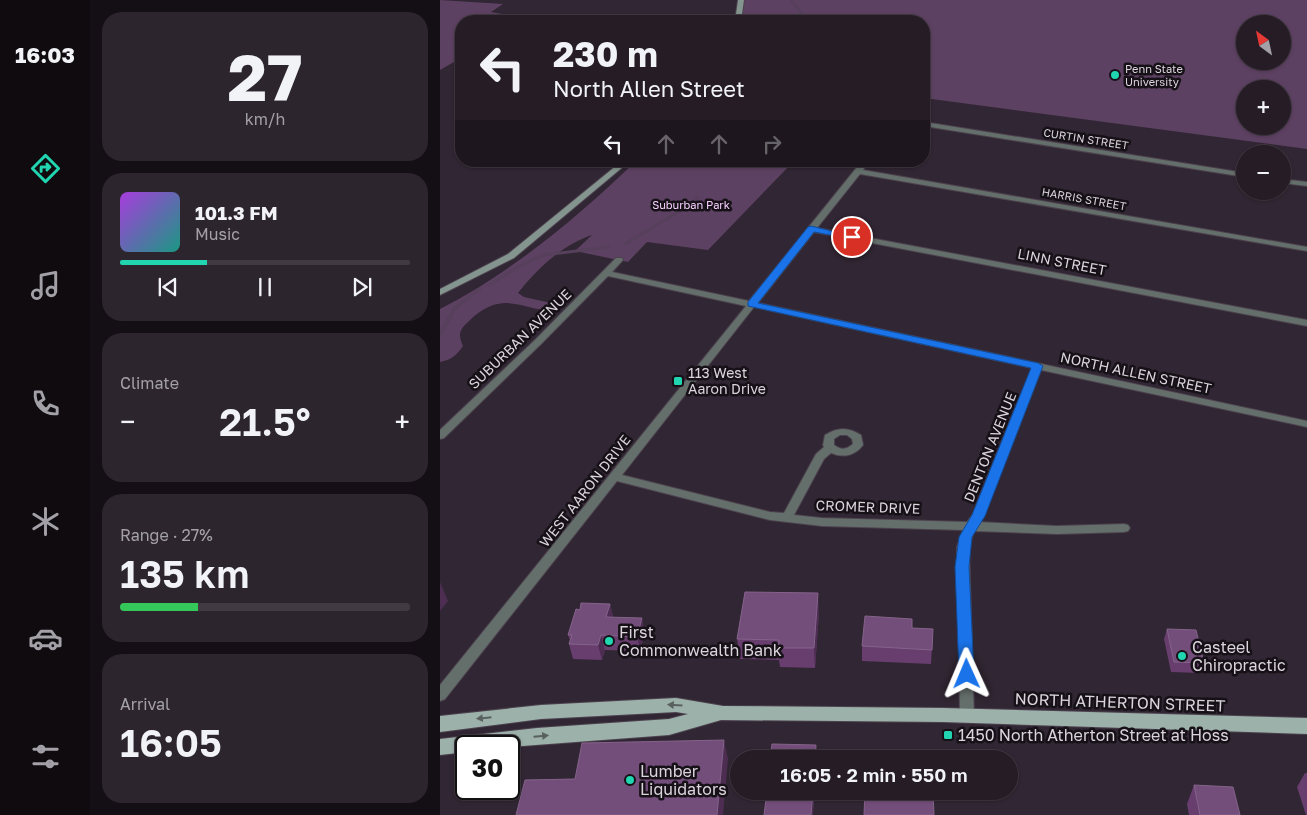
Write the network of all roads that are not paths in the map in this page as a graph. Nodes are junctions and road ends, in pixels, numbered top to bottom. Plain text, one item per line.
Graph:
1 (742, 0) edge
2 (739, 15) edge
3 (930, 125) edge
4 (620, 167) edge
5 (861, 167) edge
6 (858, 171) junction
7 (1236, 174) edge
8 (1291, 182) edge
9 (1307, 184) edge
10 (811, 229) junction
11 (1307, 249) edge
12 (618, 260) dead end
13 (607, 272) junction
14 (440, 292) edge
15 (751, 304) junction
16 (1307, 323) edge
17 (1038, 366) junction
18 (1307, 424) edge
19 (440, 436) edge
20 (830, 448) dead end
21 (615, 477) junction
22 (786, 518) junction
23 (970, 526) junction
24 (1124, 528) dead end
25 (440, 695) edge
26 (723, 713) junction
27 (966, 716) junction
28 (440, 724) edge
29 (1307, 726) edge
30 (440, 747) edge

1 - 2 street
3 - 7 street, CURTIN STREET
4 - 14 street
5 - 6 street, WEST AARON DRIVE
6 - 10 street, WEST AARON DRIVE
6 - 11 street, HARRIS STREET
8 - 9 street
10 - 15 street, WEST AARON DRIVE
10 - 16 street, LINN STREET
12 - 13 street, SUBURBAN AVENUE
13 - 15 street, NORTH ALLEN STREET
13 - 19 street, SUBURBAN AVENUE
15 - 17 street, NORTH ALLEN STREET
15 - 21 street, WEST AARON DRIVE
17 - 18 street, NORTH ALLEN STREET
17 - 23 street, DENTON AVENUE
20 - 22 street
21 - 22 street, CROMER DRIVE
21 - 25 street, WEST AARON DRIVE
22 - 23 street, CROMER DRIVE
23 - 24 street, CROMER DRIVE
23 - 27 street, DENTON AVENUE
26 - 27 main road, NORTH ATHERTON STREET
26 -> 28 main road, NORTH ATHERTON STREET
30 -> 26 main road, NORTH ATHERTON STREET
27 - 29 main road, NORTH ATHERTON STREET

